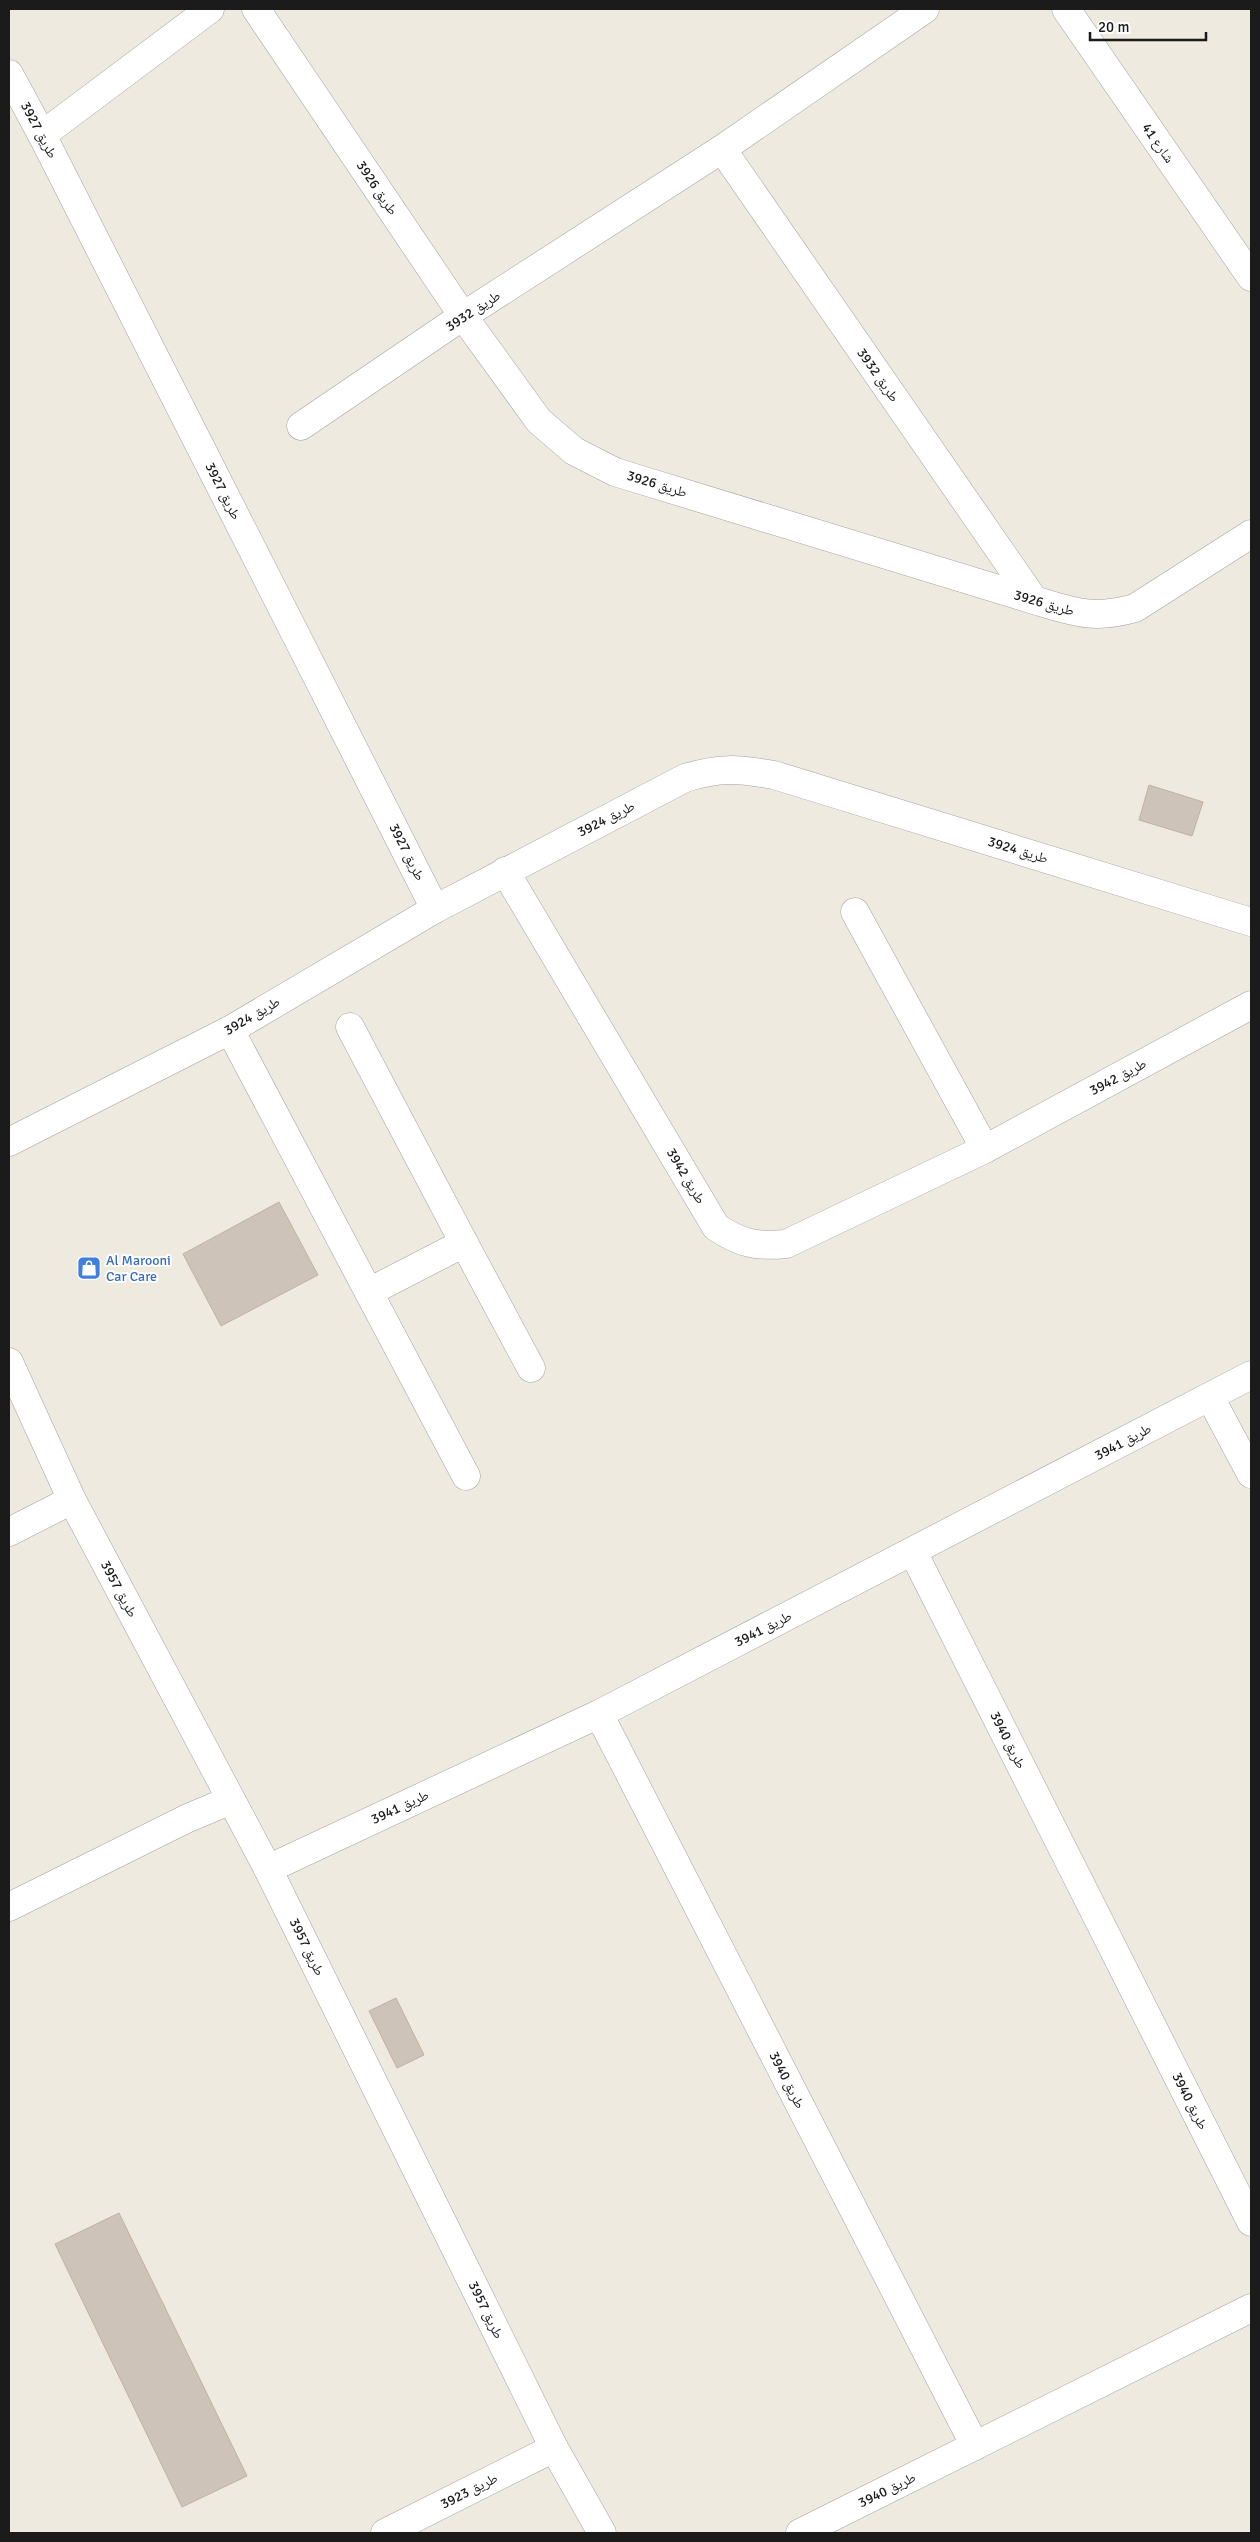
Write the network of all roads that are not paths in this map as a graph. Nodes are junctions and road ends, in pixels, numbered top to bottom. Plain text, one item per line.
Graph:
1 (210, 9) edge
2 (256, 9) edge
3 (925, 9) edge
4 (1066, 9) edge
5 (11, 83) edge
6 (42, 135) junction
7 (722, 149) junction
8 (1251, 277) edge
9 (463, 316) junction
10 (301, 426) dead end
11 (1251, 534) edge
12 (1034, 600) junction
13 (505, 871) junction
14 (436, 909) junction
15 (854, 912) dead end
16 (1251, 922) edge
17 (1251, 1005) edge
18 (350, 1028) dead end
19 (230, 1030) junction
20 (9, 1142) edge
21 (985, 1149) junction
22 (464, 1243) junction
23 (369, 1292) junction
24 (9, 1362) edge
25 (531, 1368) dead end
26 (1251, 1374) edge
27 (1210, 1397) junction
28 (1251, 1474) edge
29 (466, 1476) dead end
30 (72, 1500) junction
31 (9, 1532) edge
32 (913, 1552) junction
33 (598, 1714) junction
34 (231, 1800) junction
35 (268, 1869) junction
36 (9, 1907) edge
37 (1251, 2222) edge
38 (1251, 2308) edge
39 (975, 2446) junction
40 (554, 2448) junction
41 (385, 2533) edge
42 (602, 2533) edge
43 (800, 2533) edge

1 - 6 street
2 - 9 street, طريق 3926
3 - 7 street, طريق 3932
4 - 8 street, شارع 41
5 - 6 street, طريق 3927
6 - 14 street, طريق 3927
7 - 9 street, طريق 3932
7 - 12 street, طريق 3932
9 - 10 street, طريق 3932
9 - 12 street, طريق 3926
11 - 12 street, طريق 3926
13 - 14 street, طريق 3924
13 - 16 street, طريق 3924
13 - 21 street, طريق 3942
14 - 19 street, طريق 3924
15 - 21 street
17 - 21 street, طريق 3942
18 - 22 street
19 - 20 street, طريق 3924
19 - 23 street
22 - 23 street
22 - 25 street
23 - 29 street
24 - 30 street, طريق 3957
26 - 27 street, طريق 3941
27 - 28 street
27 - 32 street, طريق 3941
30 - 31 street
30 - 34 street, طريق 3957
32 - 33 street, طريق 3941
32 - 37 street, طريق 3940
33 - 35 street, طريق 3941
33 - 39 street, طريق 3940
34 - 35 street, طريق 3957
34 - 36 street
35 - 40 street, طريق 3957
38 - 39 street, طريق 3940
39 - 43 street, طريق 3940
40 - 41 street, طريق 3923
40 - 42 street, طريق 3957

